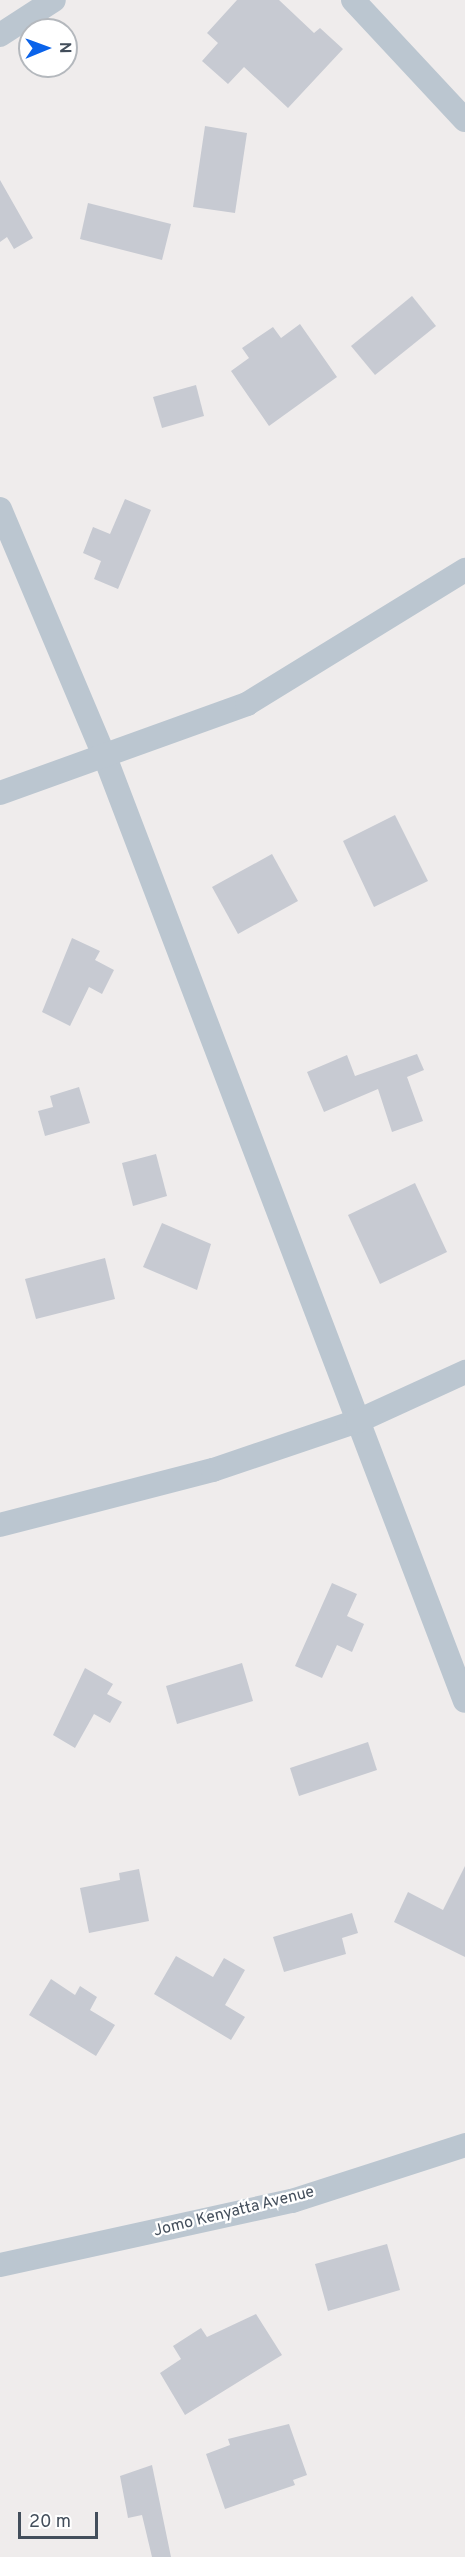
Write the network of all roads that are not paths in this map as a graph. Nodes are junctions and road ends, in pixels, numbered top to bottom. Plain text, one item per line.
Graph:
1 (54, 0) edge
2 (353, 0) edge
3 (0, 35) edge
4 (465, 120) edge
5 (0, 509) edge
6 (465, 570) edge
7 (105, 757) junction
8 (0, 793) edge
9 (465, 1372) edge
10 (358, 1421) junction
11 (0, 1525) edge
12 (465, 1701) edge
13 (465, 2145) edge
14 (0, 2265) edge

1 - 3 street
2 - 4 street
5 - 7 street
6 - 7 street
7 - 8 street
7 - 10 street
9 - 10 street
10 - 11 street
10 - 12 street
13 - 14 street, Jomo Kenyatta Avenue

